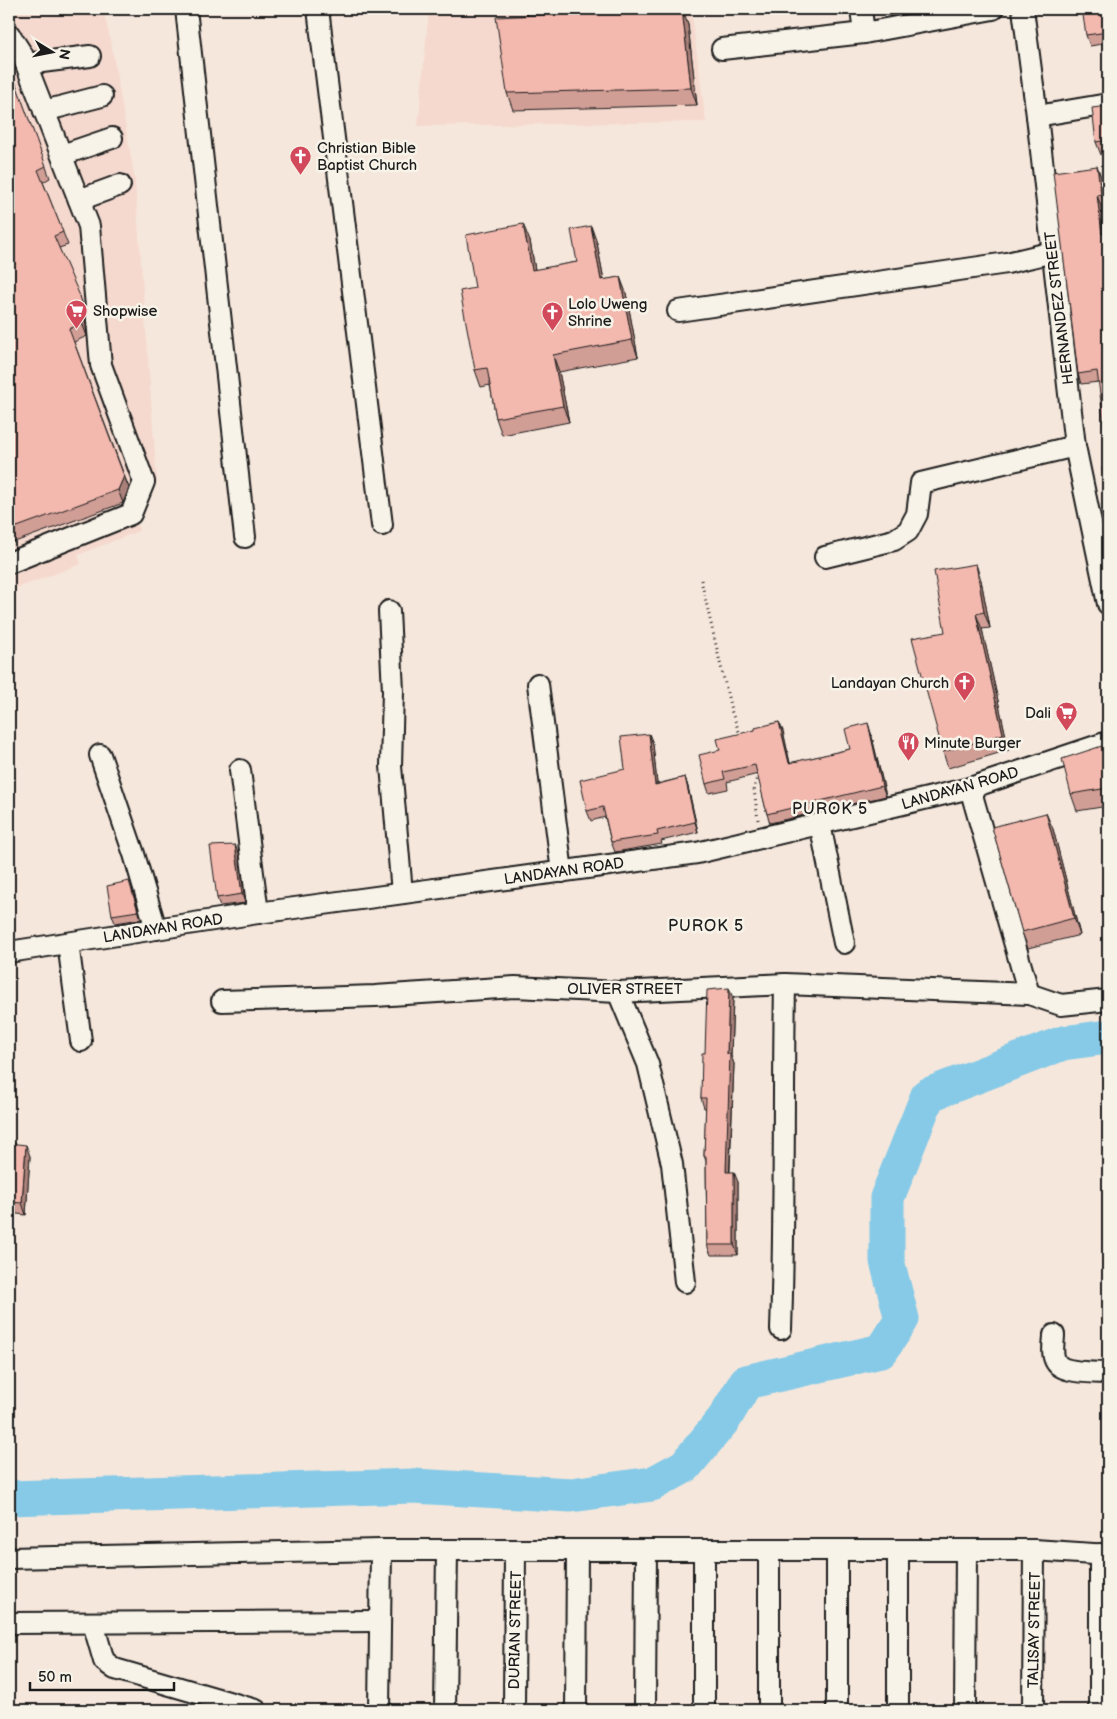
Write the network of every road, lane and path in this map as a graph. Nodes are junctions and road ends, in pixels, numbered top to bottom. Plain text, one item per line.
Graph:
1 (186, 9) edge
2 (318, 9) edge
3 (538, 9) edge
4 (861, 9) edge
5 (993, 9) edge
6 (1023, 9) edge
7 (616, 12) edge
8 (864, 33) junction
9 (9, 34) edge
10 (722, 49) dead end
11 (90, 56) dead end
12 (26, 64) junction
13 (102, 96) dead end
14 (1108, 104) edge
15 (44, 111) junction
16 (1037, 116) junction
17 (112, 138) dead end
18 (62, 155) junction
19 (120, 185) dead end
20 (79, 200) junction
21 (1053, 252) junction
22 (678, 311) dead end
23 (1076, 446) junction
24 (382, 526) dead end
25 (245, 537) dead end
26 (825, 557) dead end
27 (9, 563) edge
28 (701, 580) dead end
29 (1108, 604) edge
30 (389, 611) dead end
31 (538, 684) dead end
32 (747, 740) edge
33 (1108, 742) edge
34 (100, 755) dead end
35 (758, 767) edge
36 (240, 770) dead end
37 (970, 788) junction
38 (820, 824) junction
39 (761, 838) junction
40 (562, 872) junction
41 (402, 893) junction
42 (258, 913) junction
43 (156, 929) junction
44 (68, 943) junction
45 (844, 943) dead end
46 (9, 952) edge
47 (785, 984) junction
48 (618, 992) junction
49 (1029, 994) junction
50 (1108, 1000) edge
51 (222, 1002) dead end
52 (81, 1041) dead end
53 (685, 1282) dead end
54 (781, 1329) dead end
55 (1054, 1335) dead end
56 (1108, 1373) edge
57 (381, 1550) junction
58 (447, 1550) junction
59 (515, 1550) junction
60 (577, 1550) junction
61 (646, 1550) junction
62 (704, 1550) junction
63 (769, 1550) junction
64 (837, 1550) junction
65 (898, 1550) junction
66 (966, 1550) junction
67 (1034, 1550) junction
68 (1104, 1554) edge
69 (9, 1558) edge
70 (380, 1621) junction
71 (9, 1623) edge
72 (93, 1623) junction
73 (256, 1710) edge
74 (379, 1710) edge
75 (446, 1710) edge
76 (514, 1710) edge
77 (576, 1710) edge
78 (645, 1710) edge
79 (704, 1710) edge
80 (769, 1710) edge
81 (837, 1710) edge
82 (898, 1710) edge
83 (965, 1710) edge
84 (1033, 1710) edge
85 (1100, 1710) edge

1 - 25 street
2 - 24 street
3 - 7 street
4 - 8 street
5 - 8 street
6 - 16 street, HERNANDEZ STREET
8 - 10 street
9 - 12 street
11 - 12 street
12 - 15 street
13 - 15 street
14 - 16 street
15 - 18 street
16 - 21 street, HERNANDEZ STREET
17 - 18 street
18 - 20 street
19 - 20 street
20 - 27 street
21 - 22 street
21 - 23 street, HERNANDEZ STREET
23 - 26 street
23 - 29 street, HERNANDEZ STREET
28 - 32 path
30 - 41 street
31 - 40 street
33 - 37 street, LANDAYAN ROAD
34 - 43 street
35 - 39 path
36 - 42 street
37 - 38 street, LANDAYAN ROAD
37 - 49 street
38 - 39 street, LANDAYAN ROAD
38 - 45 street
39 - 40 street, LANDAYAN ROAD
40 - 41 street, LANDAYAN ROAD
41 - 42 street, LANDAYAN ROAD
42 - 43 street, LANDAYAN ROAD
43 - 44 street, LANDAYAN ROAD
44 - 46 street, LANDAYAN ROAD
44 - 52 street
47 - 48 street, OLIVER STREET
47 - 49 street, OLIVER STREET
47 - 54 street
48 - 51 street, OLIVER STREET
48 - 53 street
49 - 50 street, OLIVER STREET
55 - 56 street
57 - 58 street
57 - 69 street
57 - 70 street
58 - 59 street
58 - 75 street
59 - 60 street
59 - 76 street, DURIAN STREET
60 - 61 street
60 - 77 street
61 - 62 street
61 - 78 street
62 - 63 street
62 - 79 street
63 - 64 street
63 - 80 street
64 - 65 street
64 - 81 street
65 - 66 street
65 - 82 street
66 - 67 street
66 - 83 street
67 - 68 street
67 - 84 street, TALISAY STREET
68 - 85 street
70 - 72 street
70 - 74 street
71 - 72 street
72 - 73 street

